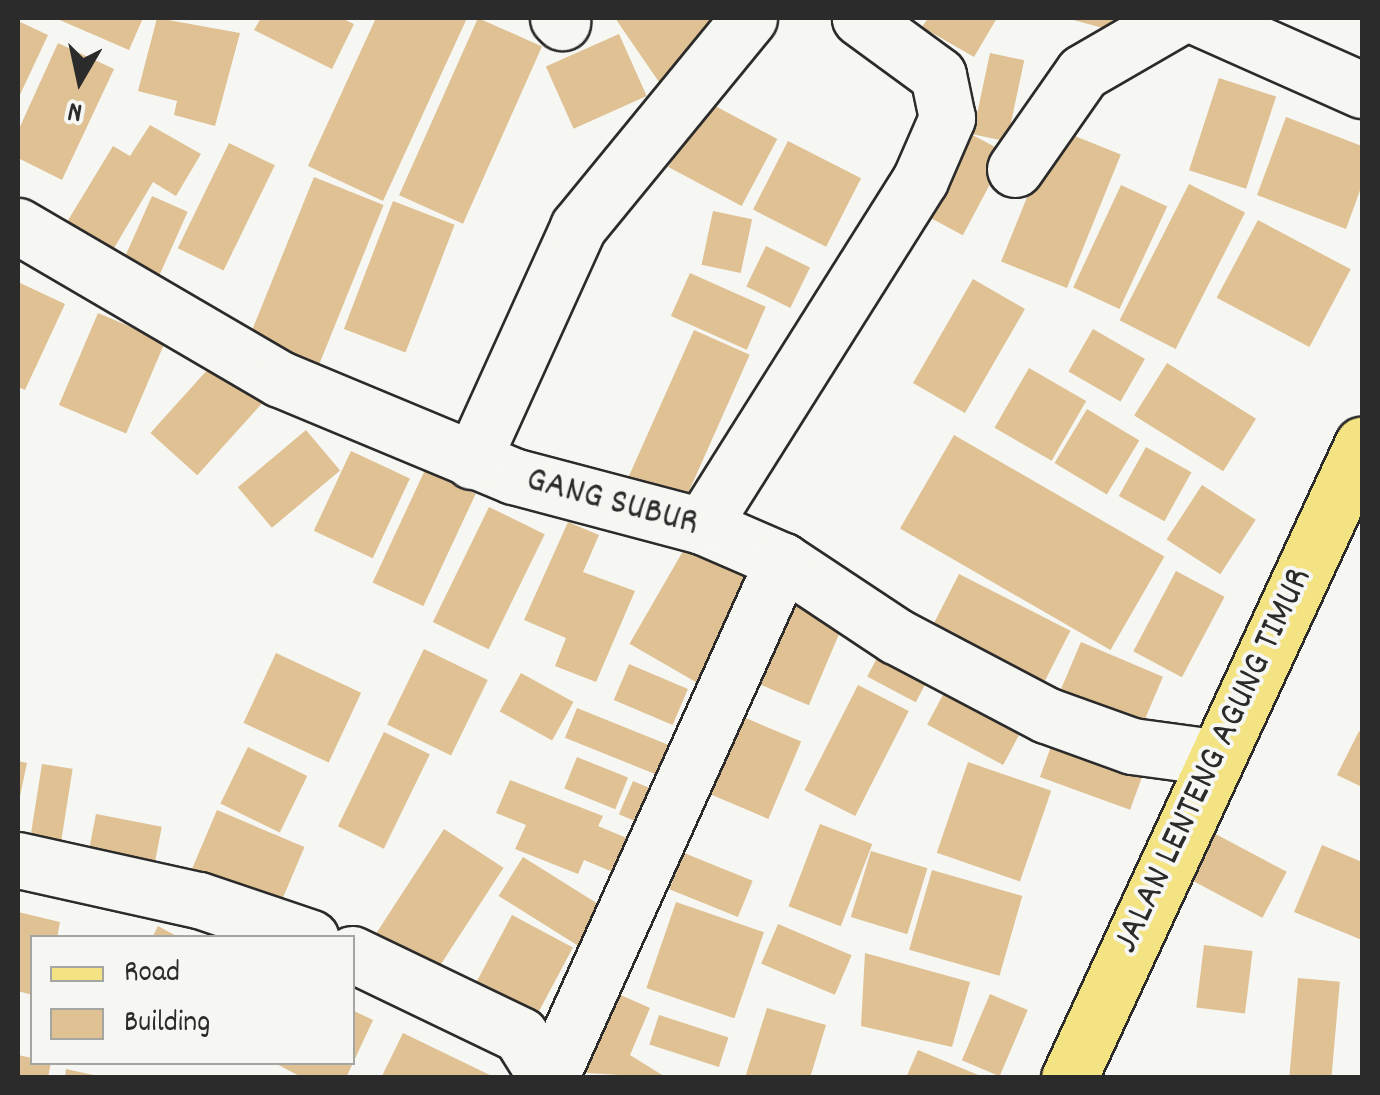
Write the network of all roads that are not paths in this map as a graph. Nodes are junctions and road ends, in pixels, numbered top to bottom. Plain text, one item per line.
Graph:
1 (749, 18) edge
2 (860, 18) edge
3 (1176, 18) edge
4 (1200, 18) edge
5 (1362, 90) edge
6 (1015, 170) dead end
7 (22, 241) edge
8 (1362, 445) edge
9 (472, 461) junction
10 (1349, 509) edge
11 (702, 526) junction
12 (783, 561) junction
13 (1213, 757) junction
14 (18, 860) edge
15 (301, 935) edge
16 (355, 955) edge
17 (548, 1078) edge
18 (1069, 1078) edge

1 - 9 street
2 - 11 street
3 - 6 street
4 - 5 street
7 - 9 street, GANG SUBUR
8 - 10 main road, JALAN LENTENG AGUNG TIMUR
9 - 11 street, GANG SUBUR
10 - 13 main road, JALAN LENTENG AGUNG TIMUR
11 - 12 street, GANG SUBUR
12 - 13 street, GANG SUBUR
12 - 17 street
13 - 18 main road, JALAN LENTENG AGUNG TIMUR
14 - 15 street
16 - 17 street

